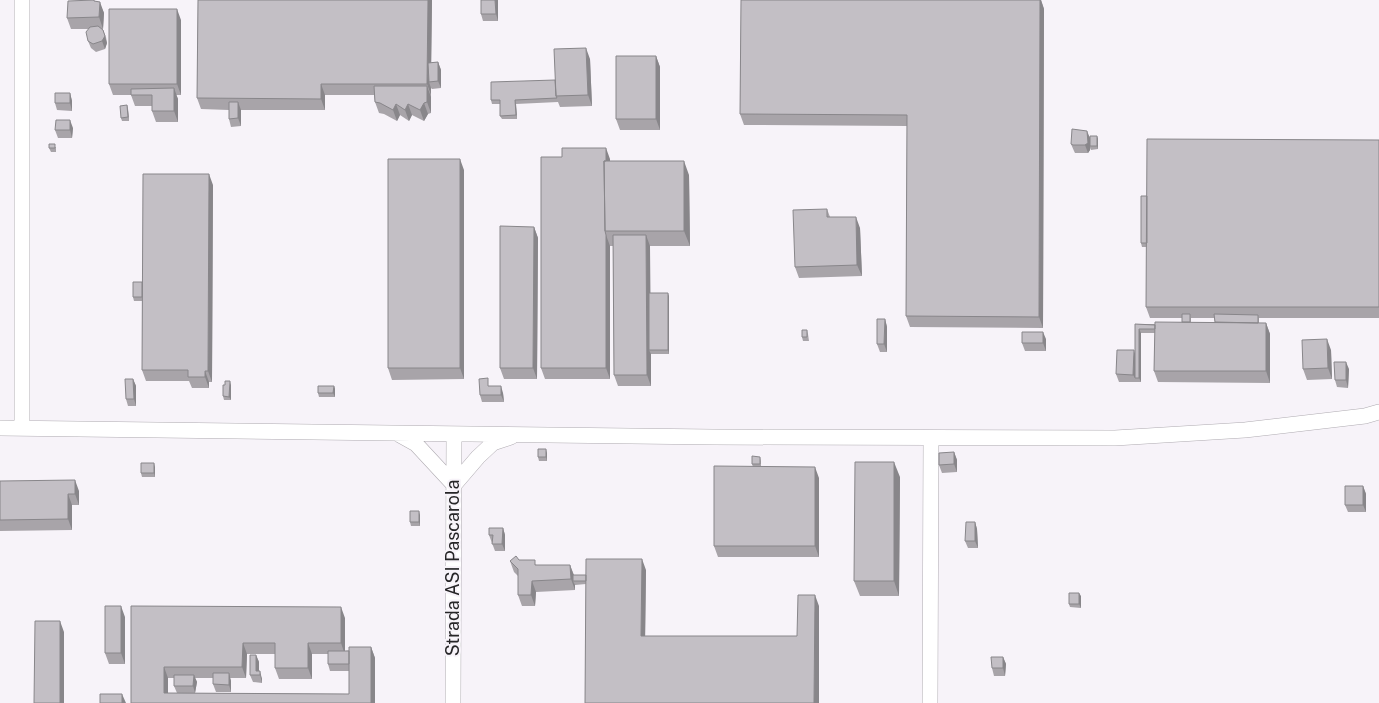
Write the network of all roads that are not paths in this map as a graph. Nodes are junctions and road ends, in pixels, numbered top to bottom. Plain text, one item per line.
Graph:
1 (22, 0) edge
2 (1374, 415) edge
3 (0, 428) edge
4 (22, 428) junction
5 (395, 433) junction
6 (454, 434) junction
7 (520, 434) junction
8 (931, 438) junction
9 (454, 485) junction
10 (453, 703) edge
11 (930, 703) edge

1 - 4 street
2 - 8 street
3 - 4 street
4 - 5 street
5 - 6 street
5 - 9 street
6 - 7 street
6 - 9 street, Strada ASI Pascarola
7 - 8 street
7 - 9 street
8 - 11 street
9 - 10 street, Strada ASI Pascarola

